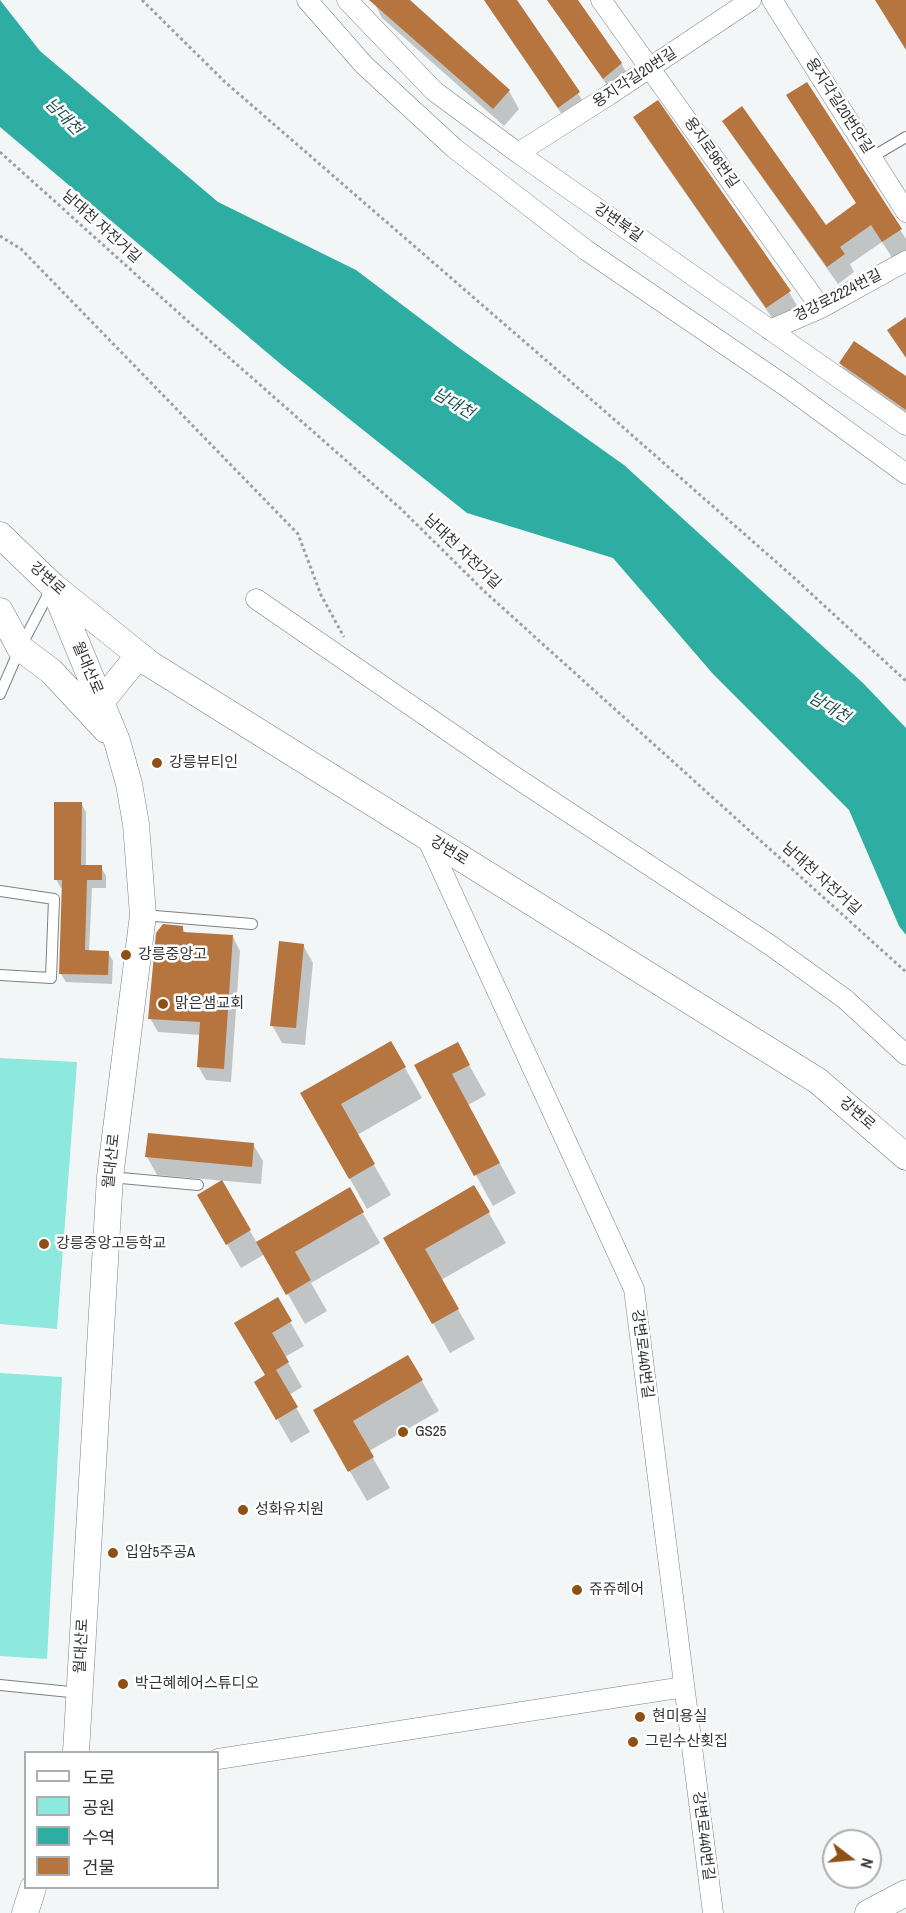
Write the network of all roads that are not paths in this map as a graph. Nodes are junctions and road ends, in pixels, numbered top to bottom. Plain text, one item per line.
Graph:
1 (307, 0) edge
2 (347, 0) edge
3 (601, 0) edge
4 (751, 0) edge
5 (771, 0) edge
6 (651, 68) junction
7 (906, 136) edge
8 (518, 153) junction
9 (872, 157) junction
10 (906, 212) edge
11 (906, 262) edge
12 (821, 308) junction
13 (770, 330) junction
14 (906, 425) edge
15 (906, 474) edge
16 (0, 535) edge
17 (53, 586) junction
18 (256, 599) dead end
19 (0, 611) edge
20 (20, 648) junction
21 (138, 655) junction
22 (0, 694) edge
23 (101, 702) junction
24 (117, 741) junction
25 (426, 836) junction
26 (0, 891) edge
27 (143, 915) junction
28 (252, 924) dead end
29 (0, 975) edge
30 (906, 1055) edge
31 (906, 1157) edge
32 (110, 1177) junction
33 (198, 1185) dead end
34 (0, 1685) edge
35 (684, 1688) junction
36 (80, 1693) junction
37 (76, 1751) edge
38 (219, 1759) edge
39 (32, 1889) edge
40 (906, 1893) edge
41 (25, 1913) edge
42 (713, 1913) edge
43 (868, 1913) edge

1 - 15 street
2 - 8 street, 강변북길
3 - 6 street, 용지로96번길
4 - 6 street, 용지각길20번길
5 - 9 street, 용지각길20번안길
6 - 8 street, 용지각길20번길
6 - 12 street, 용지로96번길
7 - 9 lane
8 - 13 street, 강변북길
9 - 10 street, 용지각길20번안길
11 - 12 street, 경강로2224번길
12 - 13 street, 경강로2224번길
13 - 14 street, 강변북길
16 - 17 street, 강변로
17 - 20 lane
17 - 21 street, 강변로
17 - 23 street, 월대산로
18 - 30 street
19 - 20 street
20 - 22 lane
20 - 24 street
21 - 23 street
21 - 25 street, 강변로
23 - 24 street, 월대산로
24 - 27 street, 월대산로
25 - 31 street, 강변로
25 - 35 street, 강변로440번길
26 - 29 lane
27 - 28 lane
27 - 32 street, 월대산로
32 - 33 lane
32 - 36 street, 월대산로
34 - 36 lane
35 - 38 street
35 - 42 street, 강변로440번길
36 - 37 street, 월대산로
39 - 41 street
40 - 43 street

